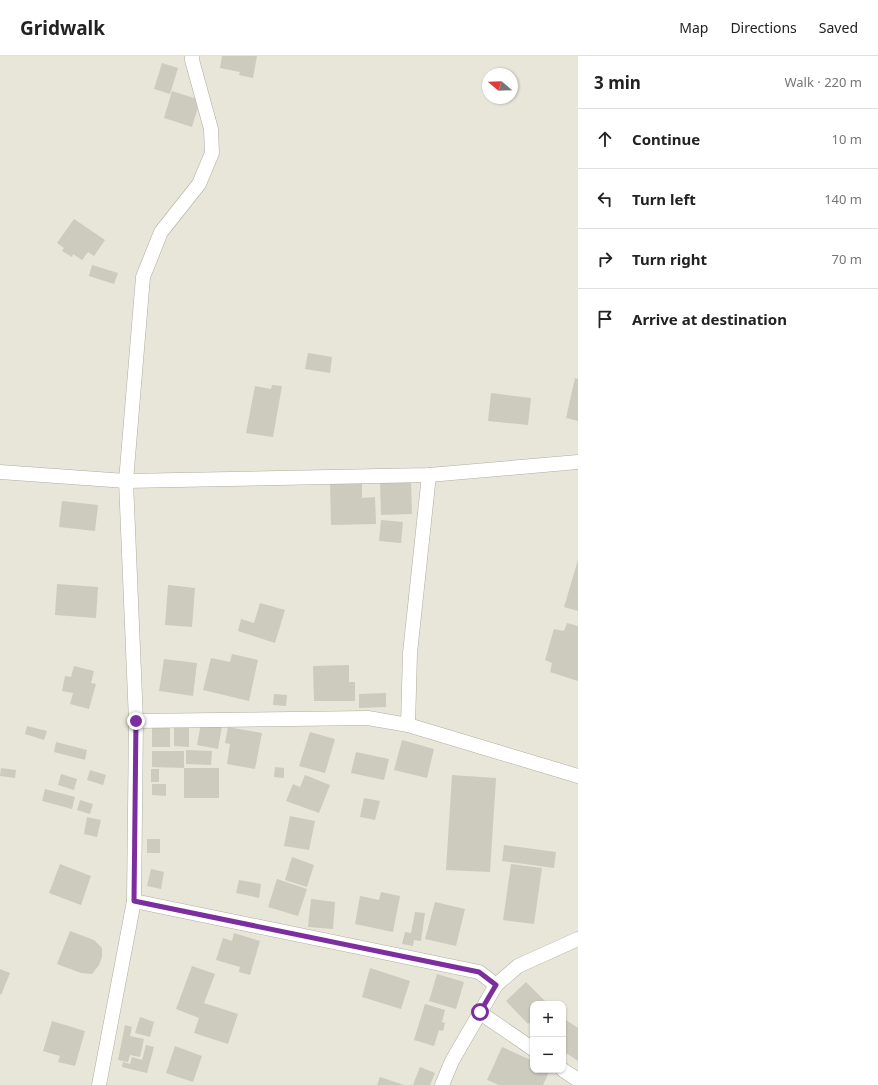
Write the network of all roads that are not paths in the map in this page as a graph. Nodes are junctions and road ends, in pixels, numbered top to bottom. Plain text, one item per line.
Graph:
1 (192, 56) edge
2 (578, 462) edge
3 (0, 472) edge
4 (428, 475) junction
5 (126, 482) junction
6 (136, 721) junction
7 (408, 725) junction
8 (578, 776) edge
9 (134, 901) junction
10 (578, 938) edge
11 (496, 985) junction
12 (480, 1012) junction
13 (530, 1047) edge
14 (566, 1072) edge
15 (578, 1080) edge
16 (99, 1085) edge
17 (442, 1085) edge

1 - 5 street
2 - 4 street
3 - 5 street
4 - 5 street
4 - 7 street
5 - 6 street
6 - 7 street
6 - 9 street
7 - 8 street
9 - 11 street
9 - 16 street
10 - 11 street
11 - 12 street
12 - 13 street
12 - 17 street
14 - 15 street

